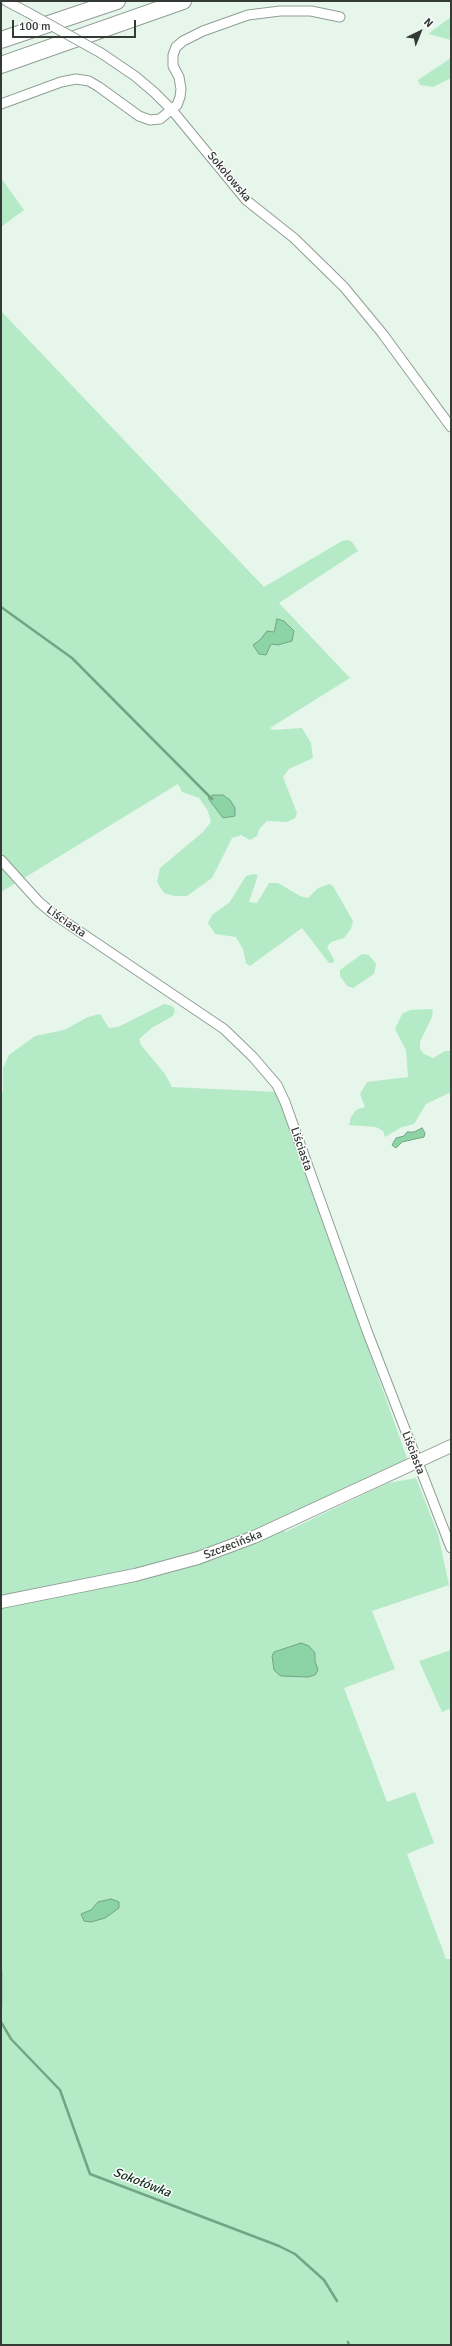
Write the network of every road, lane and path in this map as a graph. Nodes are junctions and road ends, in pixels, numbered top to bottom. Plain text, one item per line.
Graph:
1 (6, 1) edge
2 (117, 1) edge
3 (184, 1) edge
4 (340, 17) dead end
5 (1, 40) edge
6 (1, 65) edge
7 (1, 104) edge
8 (172, 110) junction
9 (451, 427) edge
10 (1, 860) edge
11 (451, 1446) edge
12 (416, 1462) junction
13 (451, 1548) edge
14 (1, 1602) edge

1 - 8 street, Sokołowska, bridge
2 - 5 highway
3 - 6 highway
4 - 8 street
7 - 8 street
8 - 9 street, Sokołowska
10 - 12 street, Liściasta
11 - 12 main road, Szczecińska
12 - 13 street, Liściasta
12 - 14 main road, Szczecińska

